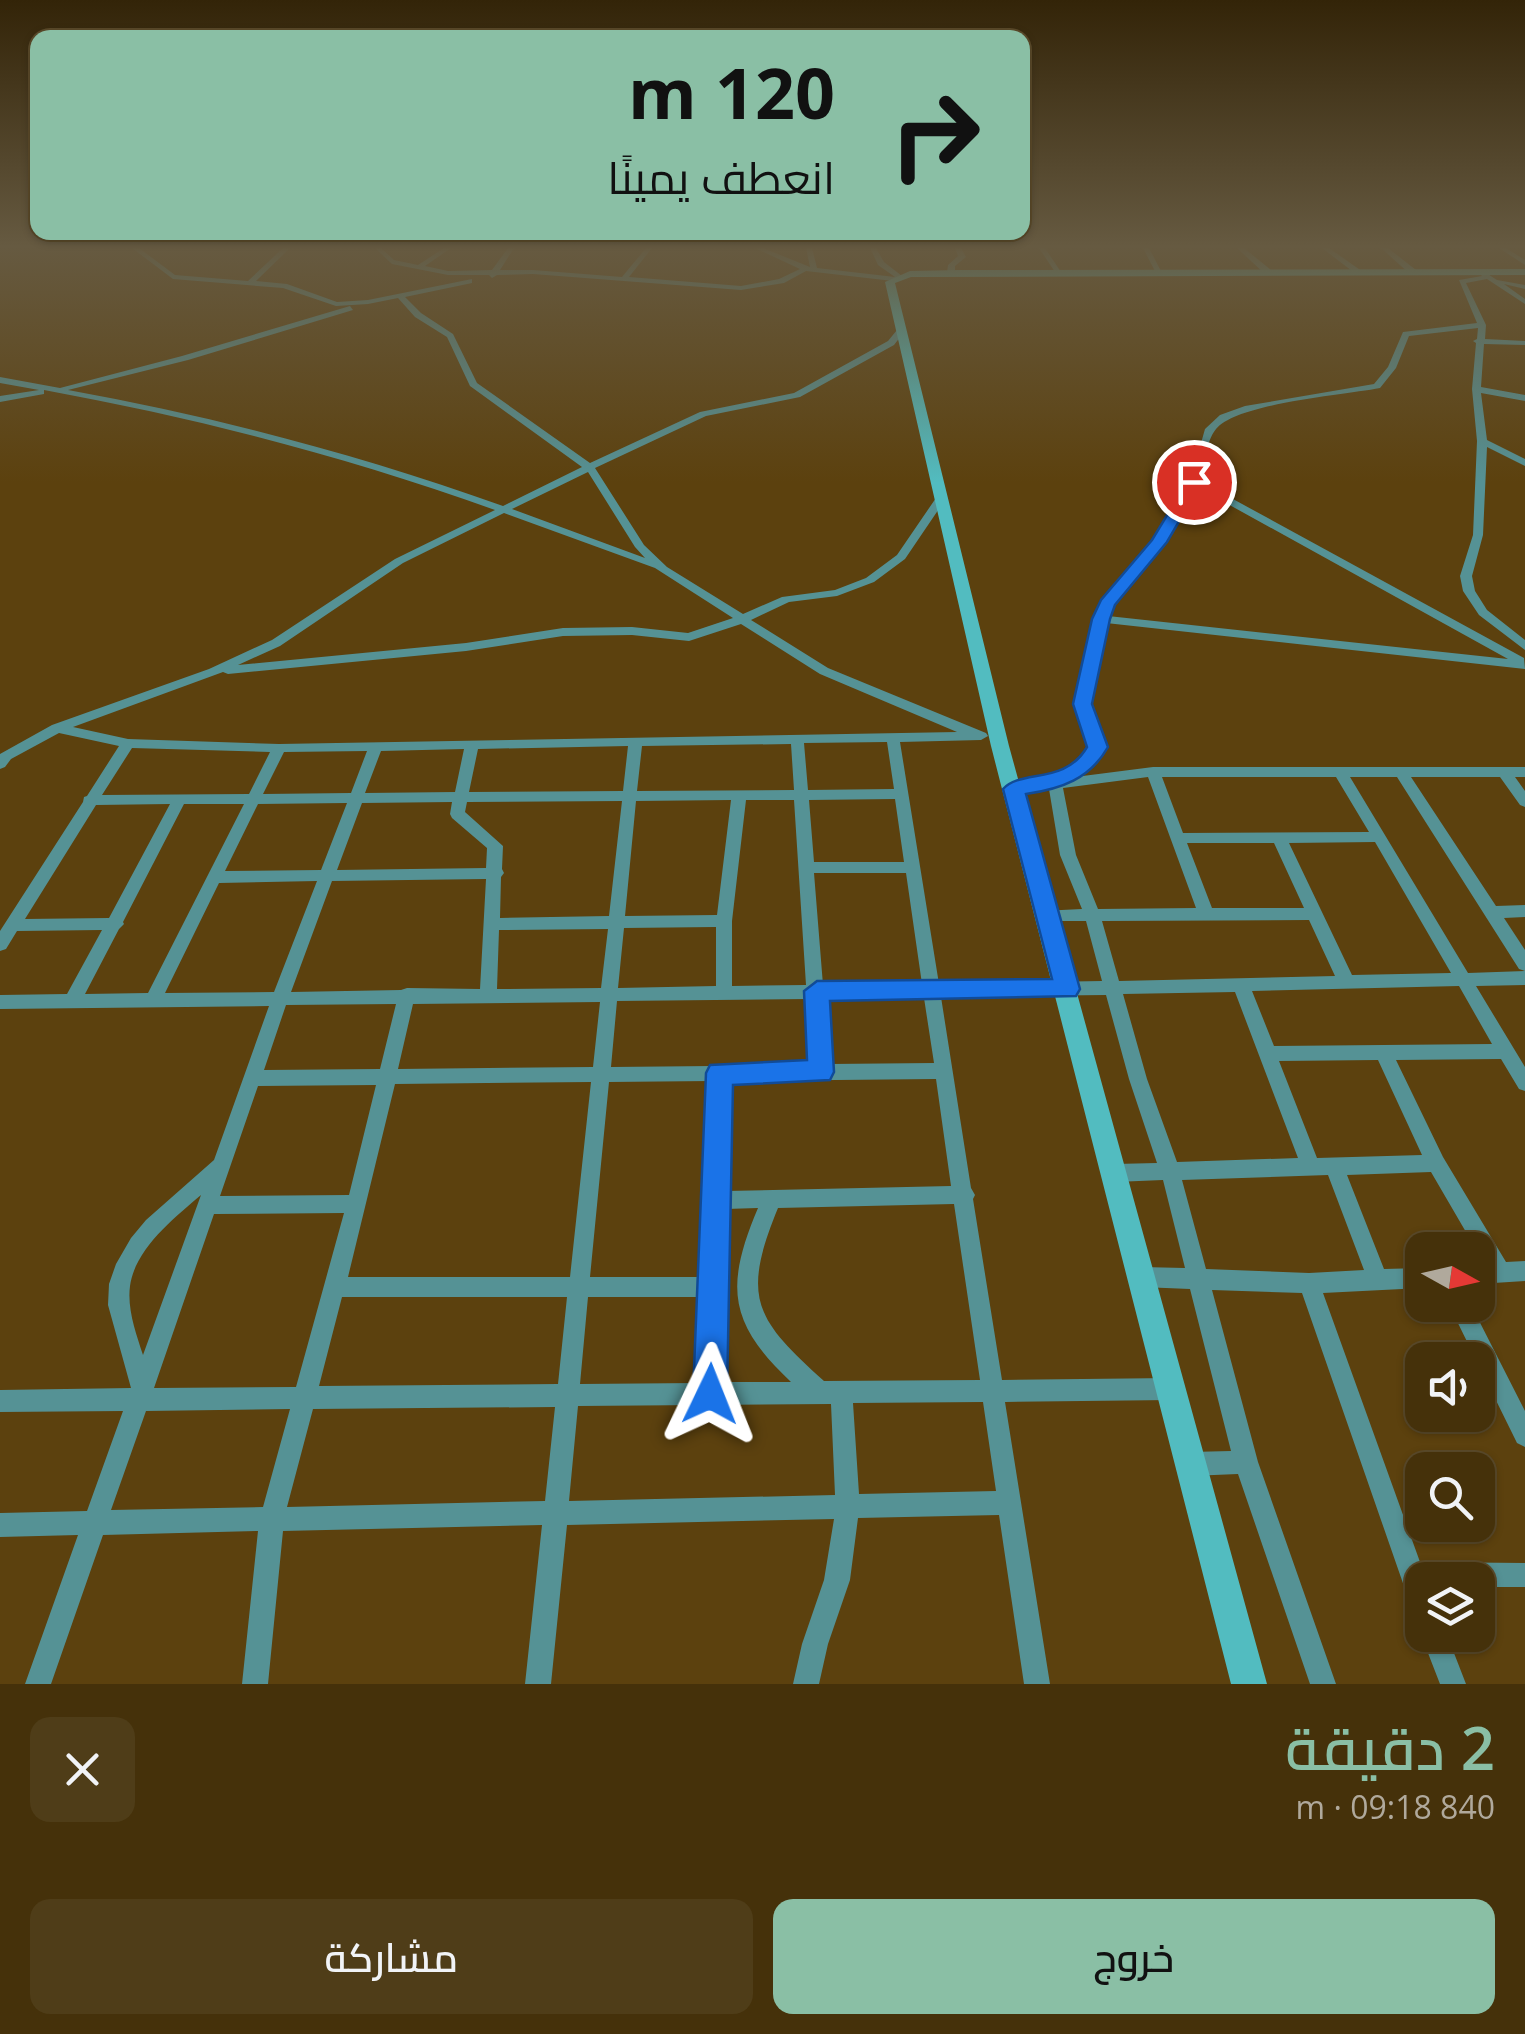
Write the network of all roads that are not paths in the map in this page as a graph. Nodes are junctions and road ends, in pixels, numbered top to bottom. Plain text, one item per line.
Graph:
1 (287, 327) edge
2 (436, 327) edge
3 (900, 327) edge
4 (1469, 327) edge
5 (1482, 327) edge
6 (900, 332) junction
7 (1477, 341) junction
8 (1525, 344) edge
9 (0, 380) edge
10 (1476, 389) junction
11 (54, 390) junction
12 (1525, 398) edge
13 (0, 399) edge
14 (1482, 442) junction
15 (1525, 463) edge
16 (590, 469) junction
17 (1194, 482) junction
18 (942, 497) junction
19 (501, 509) junction
20 (663, 569) junction
21 (1101, 619) junction
22 (743, 620) junction
23 (1525, 646) edge
24 (1525, 664) edge
25 (212, 672) junction
26 (57, 728) junction
27 (981, 736) junction
28 (892, 738) junction
29 (798, 739) junction
30 (128, 743) junction
31 (635, 743) junction
32 (472, 745) junction
33 (376, 746) junction
34 (1000, 746) junction
35 (280, 748) junction
36 (0, 764) edge
37 (1340, 771) junction
38 (1153, 772) junction
39 (1504, 772) junction
40 (1525, 772) edge
41 (1403, 774) junction
42 (1055, 783) junction
43 (1014, 789) junction
44 (903, 794) junction
45 (804, 795) junction
46 (629, 796) junction
47 (739, 796) junction
48 (256, 797) junction
49 (355, 798) junction
50 (460, 798) junction
51 (180, 799) junction
52 (88, 800) junction
53 (1525, 802) edge
54 (1378, 836) junction
55 (1180, 838) junction
56 (1279, 838) junction
57 (806, 868) junction
58 (914, 868) junction
59 (496, 874) junction
60 (328, 876) junction
61 (214, 877) junction
62 (1525, 911) edge
63 (1492, 912) junction
64 (1092, 914) junction
65 (1206, 914) junction
66 (1314, 914) junction
67 (1047, 915) junction
68 (724, 921) junction
69 (616, 922) junction
70 (116, 924) junction
71 (492, 924) junction
72 (12, 925) junction
73 (0, 945) edge
74 (1525, 964) edge
75 (1525, 978) edge
76 (1463, 980) junction
77 (1347, 983) junction
78 (1241, 984) junction
79 (1111, 987) junction
80 (1067, 989) junction
81 (817, 991) junction
82 (930, 991) junction
83 (610, 992) junction
84 (488, 993) junction
85 (724, 993) junction
86 (407, 995) junction
87 (281, 996) junction
88 (153, 1000) junction
89 (0, 1002) edge
90 (72, 1002) junction
91 (1506, 1051) junction
92 (1269, 1054) junction
93 (1384, 1054) junction
94 (943, 1071) junction
95 (821, 1072) junction
96 (720, 1073) junction
97 (600, 1074) junction
98 (390, 1076) junction
99 (254, 1078) junction
100 (1525, 1083) edge
101 (1436, 1162) junction
102 (223, 1163) junction
103 (1310, 1165) junction
104 (1334, 1165) junction
105 (1170, 1170) junction
106 (1115, 1172) junction
107 (965, 1195) junction
108 (772, 1198) junction
109 (716, 1200) junction
110 (357, 1204) junction
111 (209, 1205) junction
112 (1525, 1270) edge
113 (1501, 1272) junction
114 (1495, 1273) edge
115 (1197, 1276) junction
116 (1141, 1277) junction
117 (1405, 1279) edge
118 (1378, 1280) junction
119 (1310, 1283) junction
120 (335, 1287) junction
121 (581, 1288) junction
122 (713, 1288) junction
123 (1471, 1322) edge
124 (1171, 1389) junction
125 (991, 1392) junction
126 (1514, 1392) edge
127 (830, 1393) junction
128 (141, 1394) junction
129 (710, 1394) junction
130 (568, 1396) junction
131 (305, 1398) junction
132 (0, 1401) edge
133 (1525, 1436) edge
134 (1246, 1462) junction
135 (1190, 1464) junction
136 (1010, 1504) junction
137 (849, 1505) junction
138 (556, 1513) junction
139 (272, 1518) junction
140 (93, 1523) junction
141 (0, 1525) edge
142 (1408, 1562) edge
143 (1495, 1574) edge
144 (1525, 1574) edge
145 (1441, 1652) edge
146 (38, 1684) edge
147 (255, 1684) edge
148 (538, 1684) edge
149 (806, 1684) edge
150 (1037, 1684) edge
151 (1248, 1684) edge
152 (1323, 1684) edge
153 (1453, 1684) edge

1 - 11 street
2 - 16 street
3 - 6 street
4 - 17 street
5 - 7 street
6 - 16 street
6 - 18 street
7 - 8 street
7 - 10 street
9 - 11 street
10 - 12 street
10 - 14 street
11 - 13 street
11 - 19 street
14 - 15 street
14 - 23 street
16 - 19 street
16 - 20 street
17 - 21 street
17 - 24 street
18 - 22 street
18 - 34 street
19 - 20 street
19 - 25 street
20 - 22 street
21 - 24 street
21 - 42 street
22 - 25 street
22 - 27 street
25 - 26 street
26 - 30 street
26 - 36 street
27 - 28 street
27 - 34 street
28 - 29 street
28 - 44 street
29 - 31 street
29 - 45 street
30 - 35 street
30 - 52 street
31 - 32 street
31 - 46 street
32 - 33 street
32 - 50 street
33 - 35 street
33 - 49 street
34 - 43 street
35 - 48 street
37 - 38 street
37 - 41 street
37 - 54 street
38 - 42 street
38 - 55 street
39 - 40 street
39 - 41 street
39 - 53 street
41 - 63 street
42 - 43 street
42 - 64 street
43 - 67 street
44 - 45 street
44 - 58 street
45 - 47 street
45 - 57 street
46 - 47 street
46 - 50 street
46 - 69 street
47 - 68 street
48 - 49 street
48 - 51 street
48 - 61 street
49 - 50 street
49 - 60 street
50 - 59 street
51 - 52 street
51 - 70 street
52 - 72 street
54 - 56 street
54 - 76 street
55 - 56 street
55 - 65 street
56 - 66 street
57 - 58 street
57 - 81 street
58 - 82 street
59 - 60 street
59 - 71 street
60 - 61 street
60 - 87 street
61 - 88 street
62 - 63 street
63 - 74 street
64 - 65 street
64 - 67 street
64 - 79 street
65 - 66 street
66 - 77 street
67 - 80 street
68 - 69 street
68 - 85 street
69 - 71 street
69 - 83 street
70 - 72 street
70 - 90 street
71 - 84 street
72 - 73 street
75 - 76 street
76 - 77 street
76 - 91 street
77 - 78 street
78 - 79 street
78 - 92 street
79 - 80 street
79 - 105 street
80 - 82 street
80 - 106 street
81 - 82 street
81 - 85 street
81 - 95 street
82 - 94 street
83 - 84 street
83 - 85 street
83 - 97 street
84 - 86 street
86 - 87 street
86 - 98 street
87 - 88 street
87 - 99 street
88 - 90 street
89 - 90 street
91 - 93 street
91 - 100 street
92 - 93 street
92 - 103 street
93 - 101 street
94 - 95 street
94 - 107 street
95 - 96 street
96 - 97 street
96 - 109 street
97 - 98 street
97 - 121 street
98 - 99 street
98 - 110 street
99 - 102 street
101 - 104 street
101 - 113 street
102 - 111 street
102 - 128 street
103 - 104 street
103 - 105 street
104 - 118 street
105 - 106 street
105 - 115 street
106 - 116 street
107 - 108 street
107 - 125 street
108 - 109 street
108 - 127 street
109 - 122 street
110 - 111 street
110 - 120 street
111 - 128 street
112 - 113 street
113 - 114 street
115 - 116 street
115 - 119 street
115 - 134 street
116 - 124 street
117 - 118 street
118 - 119 street
119 - 142 street
120 - 121 street
120 - 131 street
121 - 122 street
121 - 130 street
122 - 129 street
123 - 126 street
124 - 125 street
124 - 135 street
125 - 127 street
125 - 136 street
126 - 133 street
127 - 129 street
127 - 137 street
128 - 131 street
128 - 132 street
128 - 140 street
129 - 130 street
130 - 131 street
130 - 138 street
131 - 139 street
134 - 135 street
134 - 152 street
135 - 151 street
136 - 137 street
136 - 150 street
137 - 138 street
137 - 149 street
138 - 139 street
138 - 148 street
139 - 140 street
139 - 147 street
140 - 141 street
140 - 146 street
143 - 144 street
145 - 153 street

